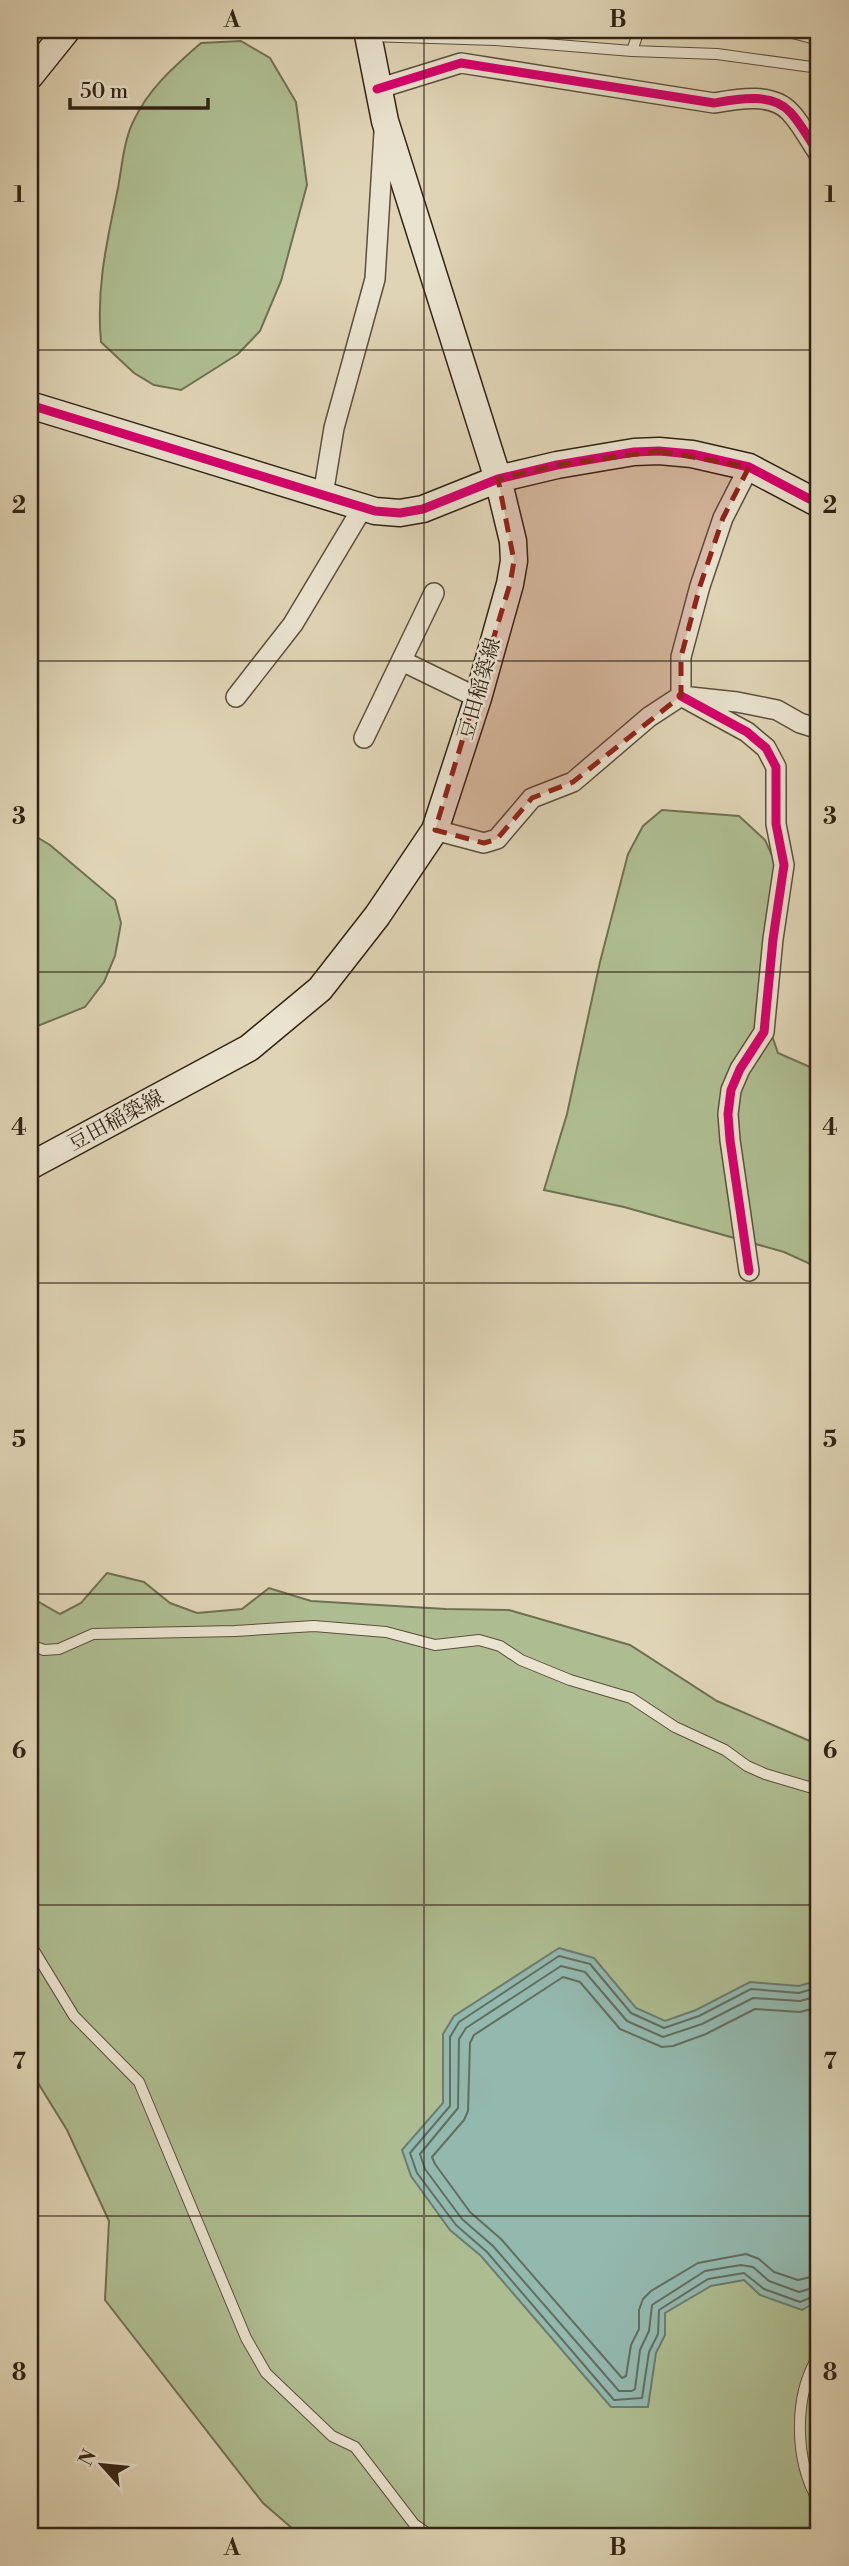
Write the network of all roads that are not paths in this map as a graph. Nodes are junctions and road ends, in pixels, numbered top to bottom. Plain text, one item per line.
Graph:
1 (68, 30) edge
2 (639, 30) edge
3 (781, 30) edge
4 (367, 33) edge
5 (819, 38) edge
6 (632, 51) junction
7 (819, 68) edge
8 (30, 76) edge
9 (377, 89) junction
10 (385, 121) junction
11 (819, 154) edge
12 (30, 405) edge
13 (748, 467) junction
14 (498, 479) junction
15 (323, 495) junction
16 (819, 504) edge
17 (363, 507) junction
18 (434, 593) dead end
19 (402, 661) junction
20 (681, 696) junction
21 (236, 697) dead end
22 (478, 698) junction
23 (819, 729) edge
24 (364, 738) dead end
25 (435, 830) junction
26 (30, 1166) edge
27 (749, 1271) dead end
28 (30, 1645) edge
29 (819, 1790) edge
30 (30, 1944) edge
31 (819, 2355) edge
32 (819, 2502) edge
33 (431, 2536) edge

1 - 8 main road
2 - 6 lane
3 - 5 lane
4 - 6 lane
4 - 9 main road, 豆田稲築線
6 - 7 lane
9 - 10 main road, 豆田稲築線
9 - 11 street
10 - 14 main road, 豆田稲築線
10 - 15 street
12 - 15 main road
13 - 14 main road
13 - 16 main road
13 - 20 street
14 - 17 main road
14 - 22 main road, 豆田稲築線
15 - 17 main road
17 - 21 street
18 - 19 street
19 - 22 street
19 - 24 street
20 - 23 street
20 - 25 street
20 - 27 street
22 - 25 main road, 豆田稲築線
25 - 26 main road, 豆田稲築線
28 - 29 lane
30 - 33 lane
31 - 32 lane

